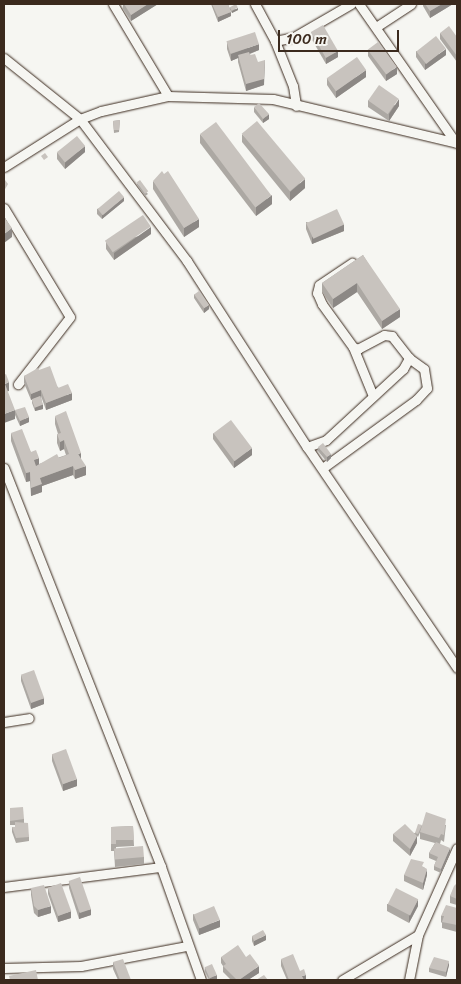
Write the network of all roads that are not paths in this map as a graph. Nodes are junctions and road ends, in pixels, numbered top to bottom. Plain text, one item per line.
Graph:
1 (113, 4) edge
2 (255, 4) edge
3 (350, 4) edge
4 (359, 4) edge
5 (411, 4) edge
6 (376, 27) junction
7 (275, 41) junction
8 (4, 58) edge
9 (168, 96) junction
10 (296, 106) junction
11 (80, 119) junction
12 (457, 143) edge
13 (4, 167) edge
14 (4, 208) edge
15 (358, 260) edge
16 (353, 347) junction
17 (409, 358) junction
18 (18, 384) dead end
19 (373, 396) junction
20 (307, 447) junction
21 (324, 467) junction
22 (4, 468) edge
23 (457, 668) edge
24 (29, 718) dead end
25 (4, 722) edge
26 (457, 848) edge
27 (161, 867) junction
28 (4, 887) edge
29 (418, 935) junction
30 (187, 946) junction
31 (4, 968) edge
32 (202, 980) edge
33 (342, 980) edge
34 (409, 980) edge

1 - 9 street
2 - 7 street
3 - 7 street
4 - 6 street
5 - 6 street
6 - 12 street
7 - 10 street
8 - 11 street
9 - 10 street
9 - 11 street
10 - 12 street
11 - 13 street
11 - 20 street
14 - 18 street
15 - 16 street
16 - 17 street
16 - 19 street
17 - 19 street
17 - 21 street
19 - 20 street
20 - 21 street
21 - 23 street
22 - 27 street
24 - 25 street
26 - 29 street
27 - 28 street
27 - 30 street
29 - 33 street
29 - 34 street
30 - 31 street
30 - 32 street

